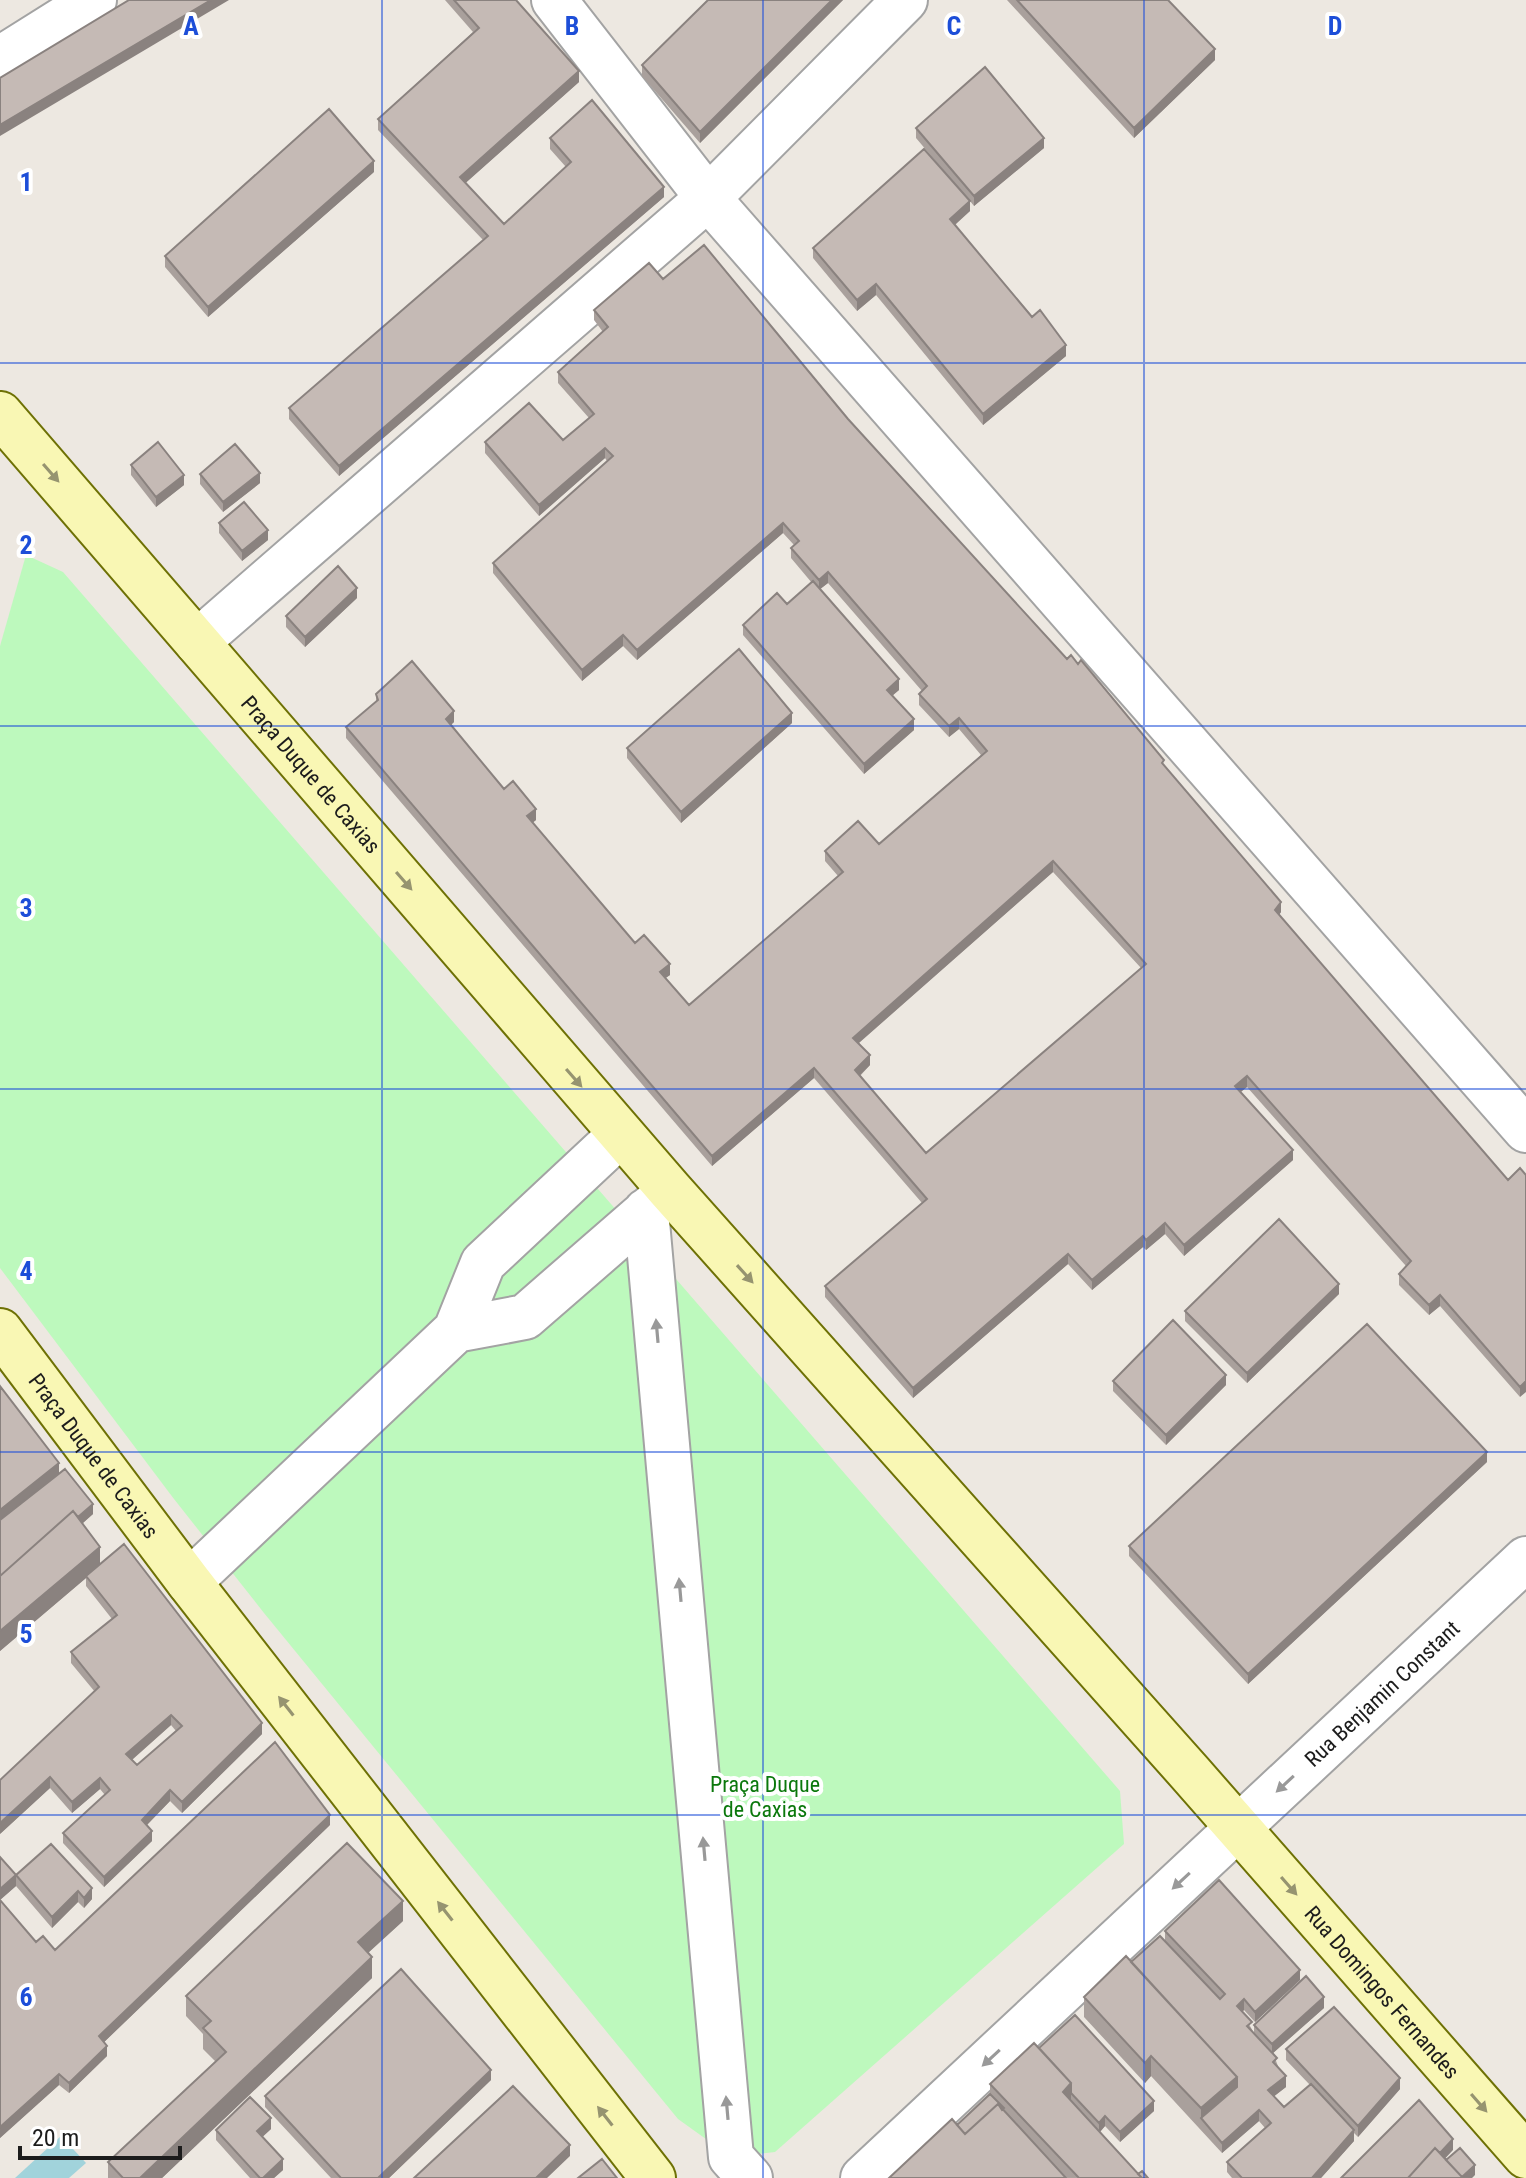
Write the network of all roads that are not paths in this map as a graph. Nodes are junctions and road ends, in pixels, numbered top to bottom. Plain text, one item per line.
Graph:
1 (94, 0) edge
2 (554, 0) edge
3 (905, 0) edge
4 (0, 59) edge
5 (708, 198) junction
6 (0, 414) edge
7 (197, 642) junction
8 (1526, 1130) edge
9 (621, 1134) junction
10 (658, 1200) junction
11 (456, 1330) junction
12 (0, 1331) edge
13 (1526, 1559) edge
14 (189, 1582) junction
15 (1238, 1827) junction
16 (1526, 2156) edge
17 (653, 2178) edge
18 (750, 2178) edge
19 (863, 2178) edge

1 - 4 street
2 - 5 street
3 - 5 street
5 - 7 street
5 - 8 street
6 -> 7 main road, Praça Duque de Caxias
7 -> 9 main road, Praça Duque de Caxias
9 - 10 main road, Praça Duque de Caxias
9 - 11 street
10 - 11 street
10 -> 15 main road, Praça Duque de Caxias
18 -> 10 street
11 - 14 street
12 - 14 main road, Praça Duque de Caxias
13 -> 15 street, Rua Benjamin Constant
17 -> 14 main road, Praça Duque de Caxias
15 -> 16 main road, Rua Domingos Fernandes
15 -> 19 street

